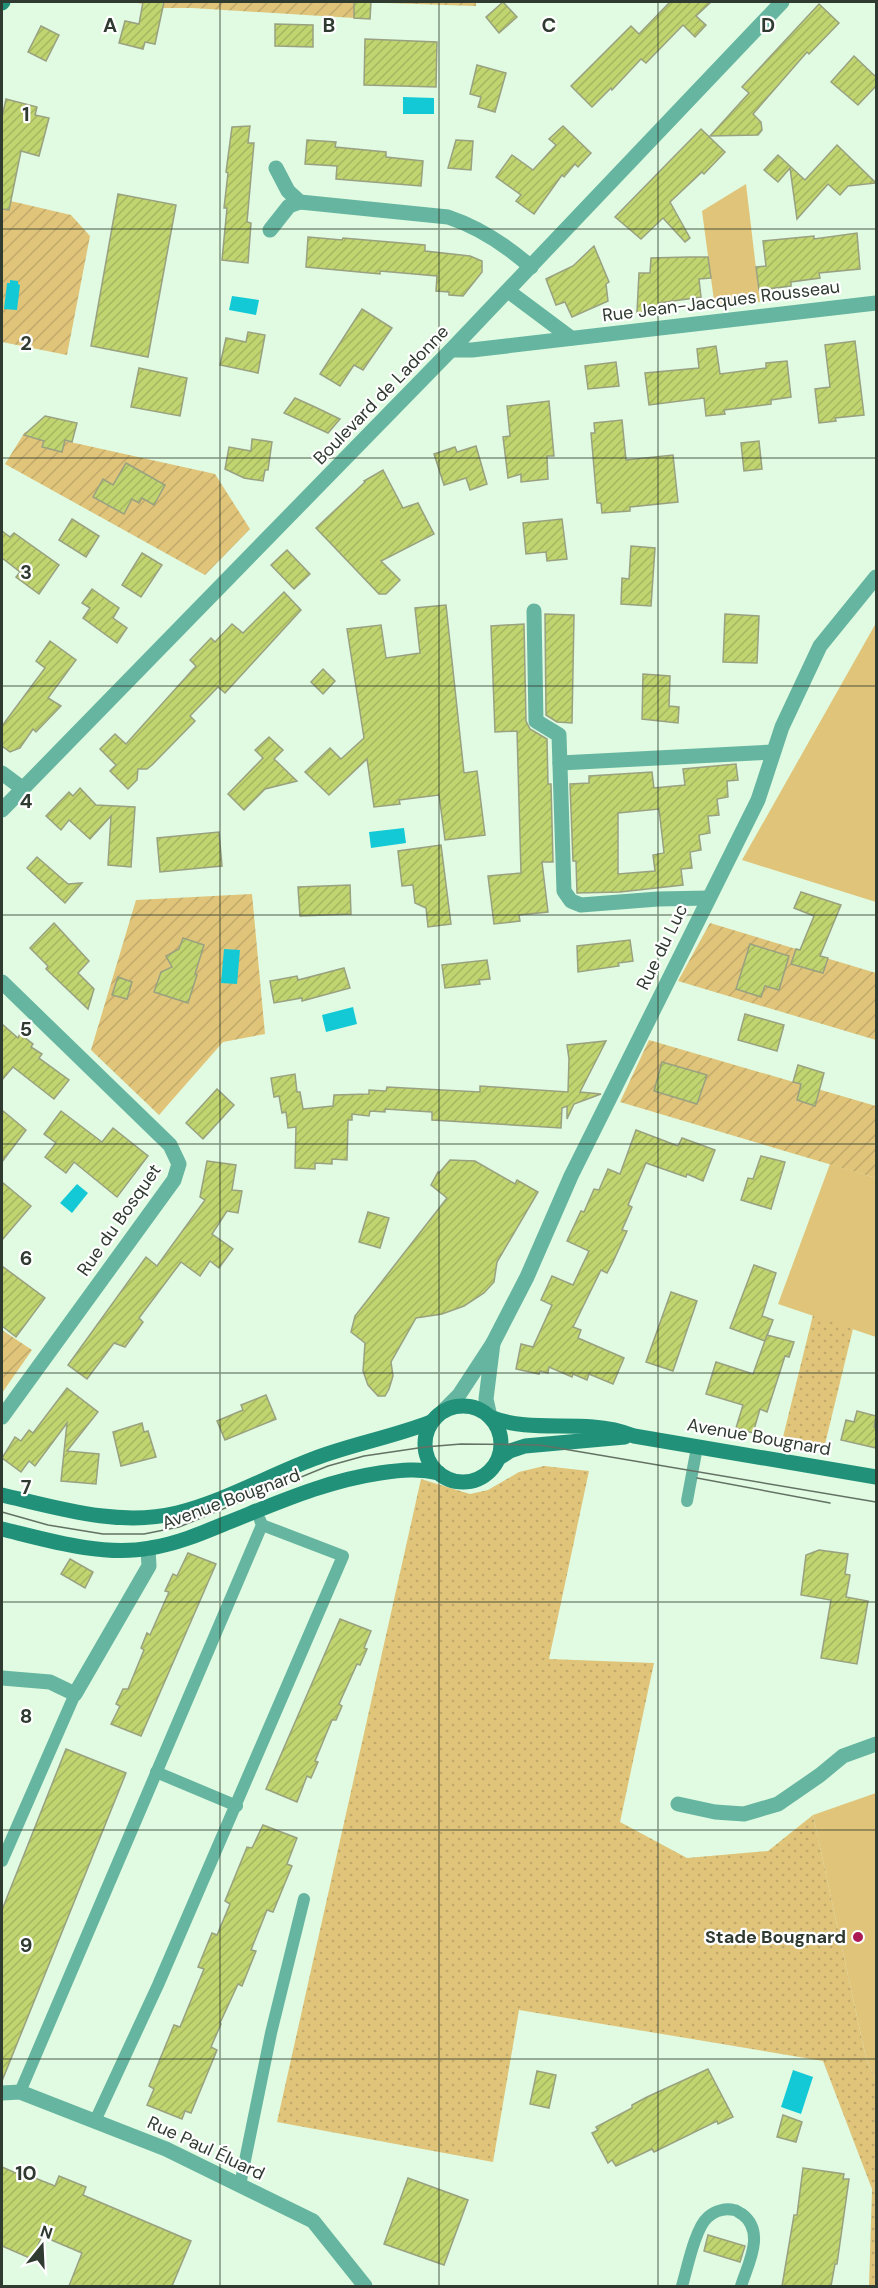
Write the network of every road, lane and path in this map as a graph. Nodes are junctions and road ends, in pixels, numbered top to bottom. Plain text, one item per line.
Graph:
1 (782, 2) edge
2 (276, 168) dead end
3 (300, 202) junction
4 (270, 230) dead end
5 (531, 267) junction
6 (508, 291) junction
7 (876, 303) edge
8 (571, 338) junction
9 (451, 350) junction
10 (876, 577) edge
11 (534, 610) dead end
12 (773, 753) junction
13 (560, 763) junction
14 (2, 773) edge
15 (22, 788) junction
16 (2, 810) edge
17 (709, 897) junction
18 (2, 982) edge
19 (493, 1343) junction
20 (444, 1410) junction
21 (2, 1417) edge
22 (490, 1417) junction
23 (431, 1422) junction
24 (634, 1436) junction
25 (697, 1447) junction
26 (499, 1458) junction
27 (439, 1473) junction
28 (876, 1478) edge
29 (2, 1495) edge
30 (687, 1501) dead end
31 (259, 1519) junction
32 (2, 1528) edge
33 (147, 1549) junction
34 (2, 1678) edge
35 (75, 1694) junction
36 (876, 1744) edge
37 (156, 1772) junction
38 (678, 1804) dead end
39 (237, 1806) junction
40 (2, 1861) edge
41 (304, 1899) dead end
42 (20, 2092) junction
43 (2, 2093) edge
44 (95, 2121) junction
45 (240, 2185) junction
46 (365, 2286) edge
47 (682, 2286) edge
48 (741, 2286) edge

1 - 5 street, Boulevard de Ladonne
2 - 3 street
3 - 4 street
3 - 5 street
5 - 6 street, Boulevard de Ladonne
6 - 8 street
6 - 9 street, Boulevard de Ladonne
7 - 8 street, Rue Jean-Jacques Rousseau
8 - 9 street, Rue Jean-Jacques Rousseau
9 - 15 street, Boulevard de Ladonne
10 - 12 street, Rue du Luc
11 - 13 street
12 - 13 street
12 - 17 street, Rue du Luc
13 - 17 street
14 - 15 street
15 - 16 street, Boulevard de Ladonne
17 - 19 street, Rue du Luc
18 - 21 street, Rue du Bosquet
19 - 20 street, Rue du Luc
19 - 22 street, Rue du Luc
20 - 22 main road, Avenue Bougnard
20 - 23 main road, Avenue Bougnard
22 - 24 main road, Avenue Bougnard
22 - 26 main road
23 - 27 main road
23 - 29 main road, Avenue Bougnard
24 - 25 main road, Avenue Bougnard
24 - 26 main road, Avenue Bougnard
25 - 28 main road, Avenue Bougnard
25 - 30 lane
26 - 27 main road, Avenue Bougnard
27 - 31 main road, Avenue Bougnard
31 - 33 main road, Avenue Bougnard
31 - 37 lane
31 - 39 lane
32 - 33 main road, Avenue Bougnard
33 - 35 street
34 - 35 street
35 - 40 lane
36 - 38 street
37 - 39 lane
37 - 42 lane
39 - 44 lane
41 - 45 lane
42 - 43 street, Rue Paul Éluard
42 - 44 street, Rue Paul Éluard
44 - 45 street, Rue Paul Éluard
45 - 46 street, Rue Paul Éluard
47 - 48 lane

